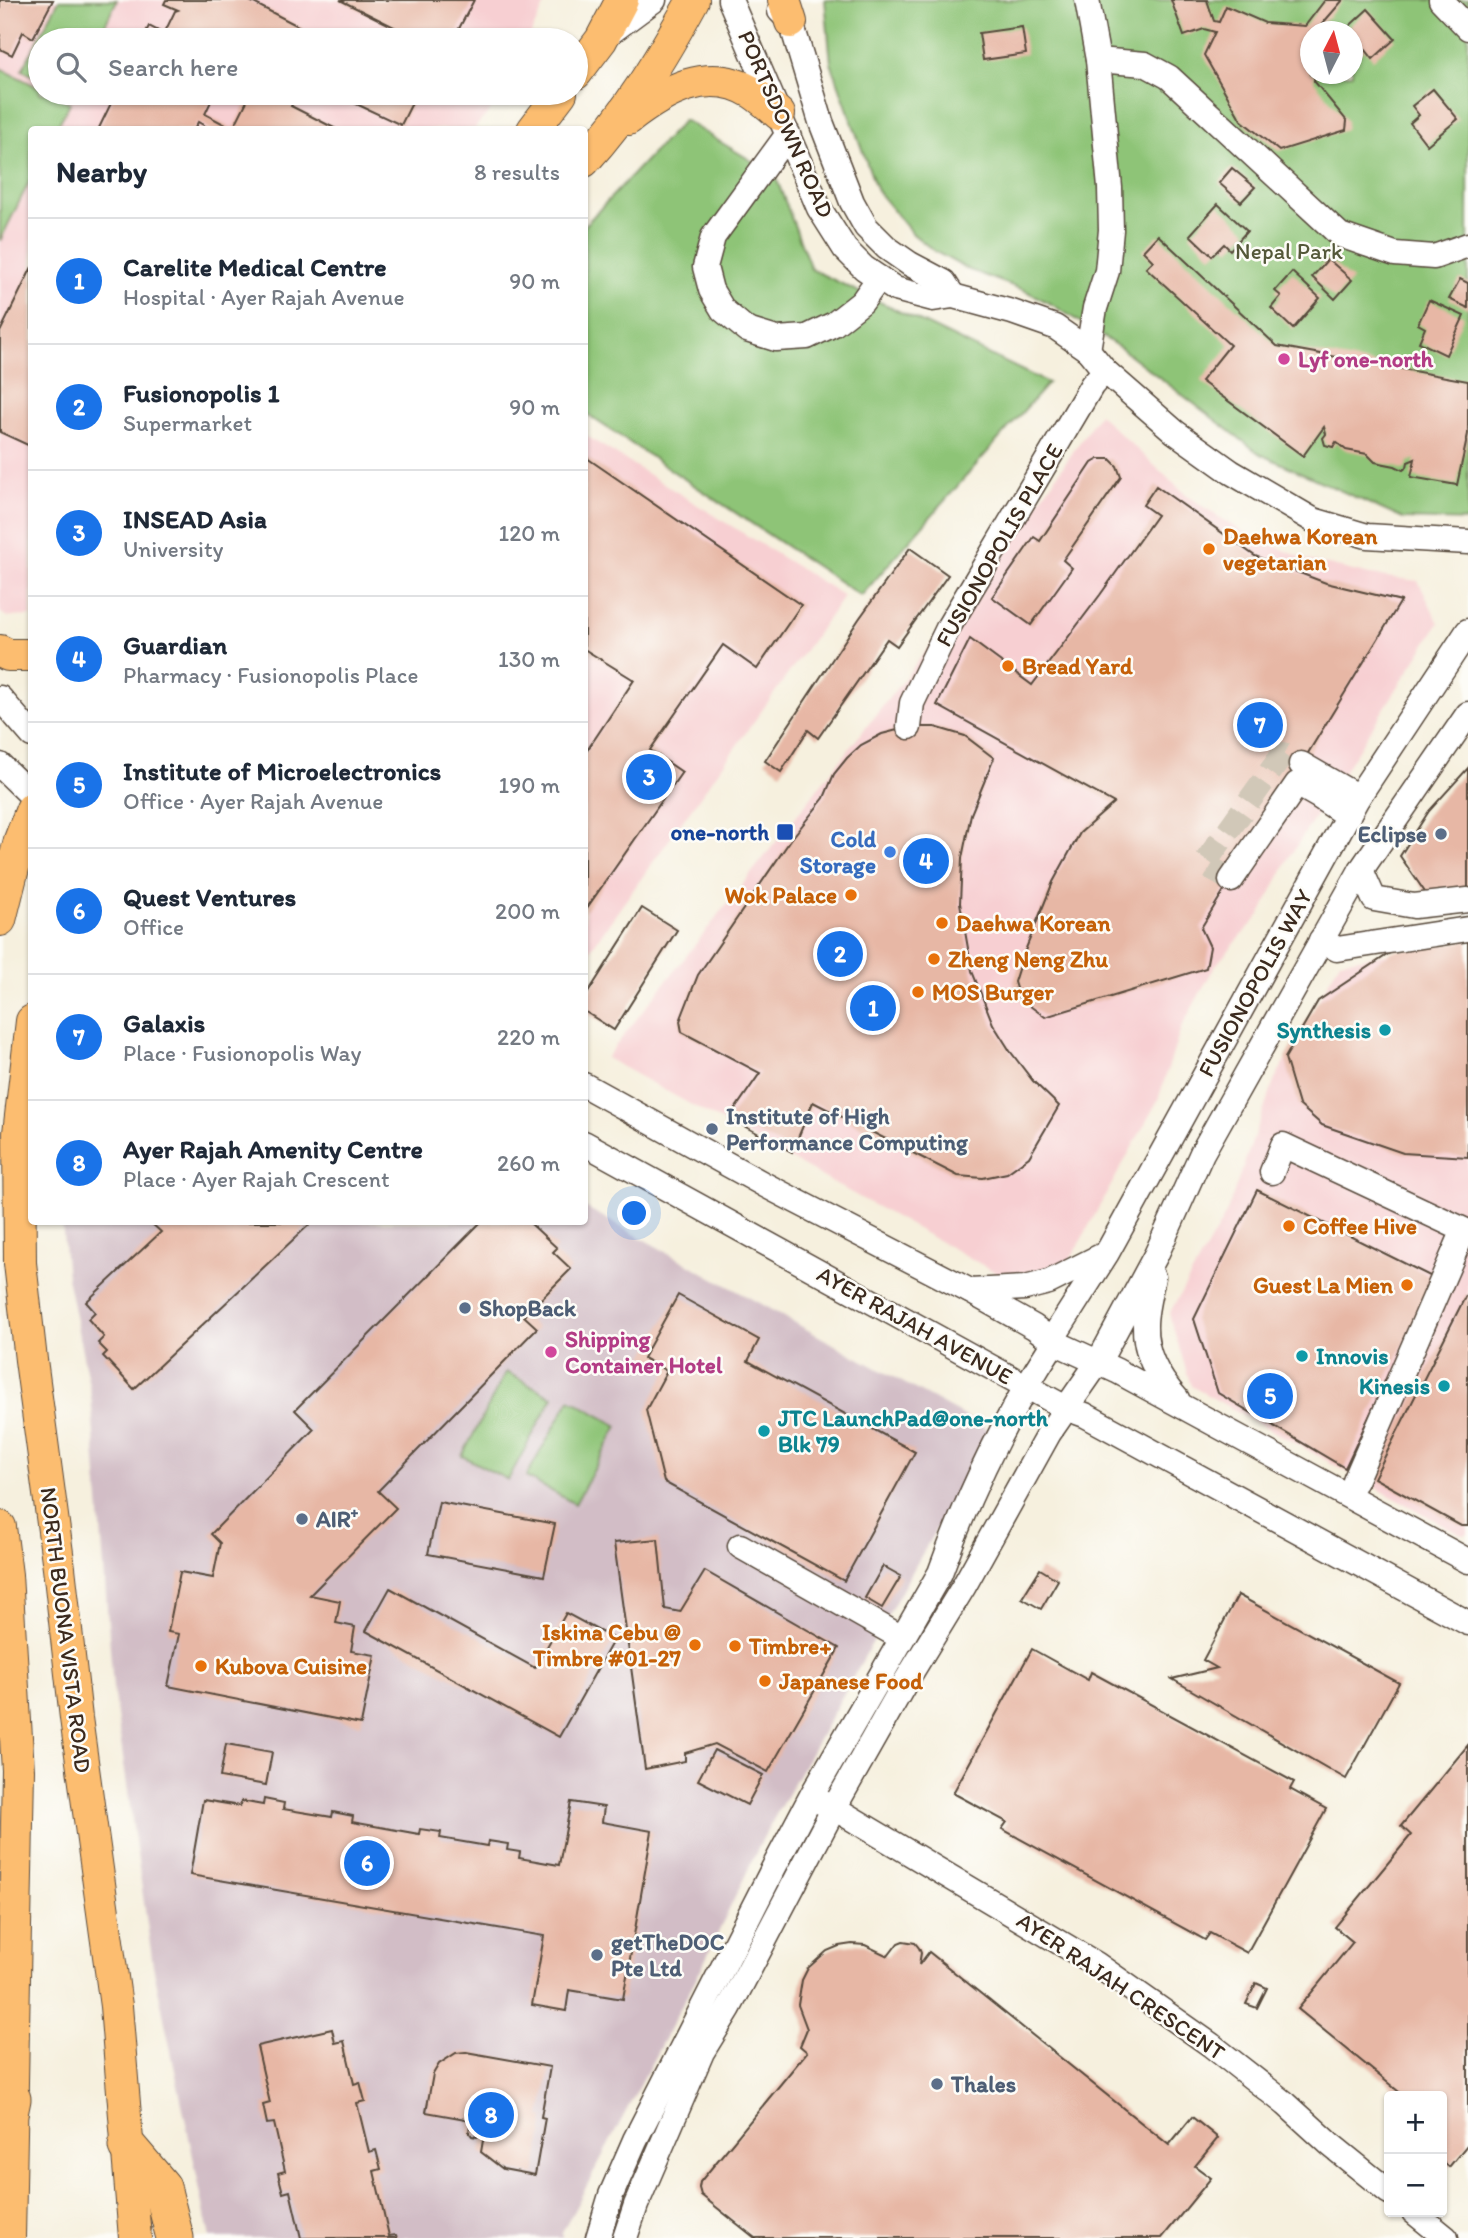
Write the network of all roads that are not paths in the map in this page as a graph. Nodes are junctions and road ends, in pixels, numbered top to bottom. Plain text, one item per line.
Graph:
1 (622, 0) edge
2 (654, 0) edge
3 (693, 0) edge
4 (1087, 0) edge
5 (1441, 0) edge
6 (730, 1) edge
7 (782, 7) edge
8 (1468, 28) edge
9 (601, 40) junction
10 (588, 57) edge
11 (1098, 60) junction
12 (552, 105) edge
13 (783, 124) junction
14 (536, 126) edge
15 (613, 130) junction
16 (588, 157) edge
17 (866, 227) junction
18 (1468, 245) edge
19 (879, 278) junction
20 (953, 296) junction
21 (1095, 308) junction
22 (1055, 327) junction
23 (1088, 350) junction
24 (1105, 371) junction
25 (1468, 542) edge
26 (1468, 631) edge
27 (0, 651) edge
28 (28, 655) edge
29 (0, 698) edge
30 (1468, 714) edge
31 (909, 726) dead end
32 (28, 730) edge
33 (1301, 764) tunnel mouth
34 (0, 765) edge
35 (28, 792) edge
36 (1353, 807) junction
37 (28, 819) edge
38 (1361, 870) junction
39 (1230, 880) dead end
40 (1468, 900) edge
41 (0, 920) edge
42 (1468, 929) edge
43 (1321, 940) junction
44 (28, 1055) edge
45 (588, 1086) edge
46 (588, 1145) edge
47 (1272, 1172) dead end
48 (1466, 1229) edge
49 (1107, 1253) junction
50 (1156, 1255) junction
51 (970, 1291) junction
52 (1054, 1342) junction
53 (1099, 1362) junction
54 (989, 1366) junction
55 (1026, 1385) junction
56 (1066, 1408) junction
57 (1186, 1408) junction
58 (1002, 1430) junction
59 (1355, 1481) dead end
60 (0, 1527) edge
61 (740, 1546) dead end
62 (1444, 1548) junction
63 (1468, 1553) edge
64 (1468, 1561) edge
65 (1468, 1623) edge
66 (902, 1637) junction
67 (9, 1771) edge
68 (811, 1797) junction
69 (834, 1808) junction
70 (12, 2099) junction
71 (127, 2146) junction
72 (0, 2158) edge
73 (1384, 2188) edge
74 (1420, 2217) edge
75 (9, 2238) edge
76 (135, 2238) edge
77 (174, 2238) edge
78 (598, 2238) edge
79 (625, 2238) edge
80 (1446, 2238) edge

1 - 9 main road
2 - 9 street
3 - 15 main road
4 - 11 street
5 - 8 street
6 - 13 street, PORTSDOWN ROAD
7 - 17 street, PORTSDOWN ROAD
9 - 10 main road
11 - 18 street
11 - 21 street
12 - 14 main road
13 - 15 main road
13 - 19 street, PORTSDOWN ROAD
13 - 19 street
15 - 16 main road
17 - 19 street
17 - 20 street, PORTSDOWN ROAD
19 - 20 street, PORTSDOWN ROAD
20 - 22 street, PORTSDOWN ROAD
21 - 22 street
21 - 23 street
22 - 23 street, PORTSDOWN ROAD
23 - 24 street, PORTSDOWN ROAD
24 - 25 street, PORTSDOWN ROAD
24 - 31 street, FUSIONOPOLIS PLACE
26 - 36 street, FUSIONOPOLIS WAY
27 - 28 main road
29 - 32 street
30 - 38 street, FUSIONOPOLIS WAY
33 - 36 street
34 - 35 street
36 - 39 street
36 - 49 street, FUSIONOPOLIS WAY
37 - 41 main road
38 - 40 street
38 - 43 street, FUSIONOPOLIS WAY
42 - 43 street
43 - 50 street, FUSIONOPOLIS WAY
44 - 71 main road, NORTH BUONA VISTA ROAD
45 - 51 street
46 - 54 street, AYER RAJAH AVENUE
47 - 48 street
48 - 59 street
49 - 51 street
49 - 52 street, FUSIONOPOLIS WAY
50 - 53 street, FUSIONOPOLIS WAY
50 - 57 street
51 - 52 street
52 - 53 street
52 - 55 street
53 - 56 street
53 - 57 street
54 - 55 street, AYER RAJAH AVENUE
54 - 58 street
55 - 56 street, AYER RAJAH AVENUE
55 - 58 street
56 - 65 street, AYER RAJAH AVENUE
56 - 69 street
57 - 62 street
58 - 66 street
60 - 67 main road
61 - 66 street
62 - 63 street
62 - 64 street
66 - 68 street
67 - 70 main road
68 - 69 street, AYER RAJAH CRESCENT
68 - 78 street
69 - 73 street, AYER RAJAH CRESCENT
69 - 79 street
70 - 72 highway
70 - 75 main road
71 - 76 main road, NORTH BUONA VISTA ROAD
71 - 77 highway
74 - 80 street

